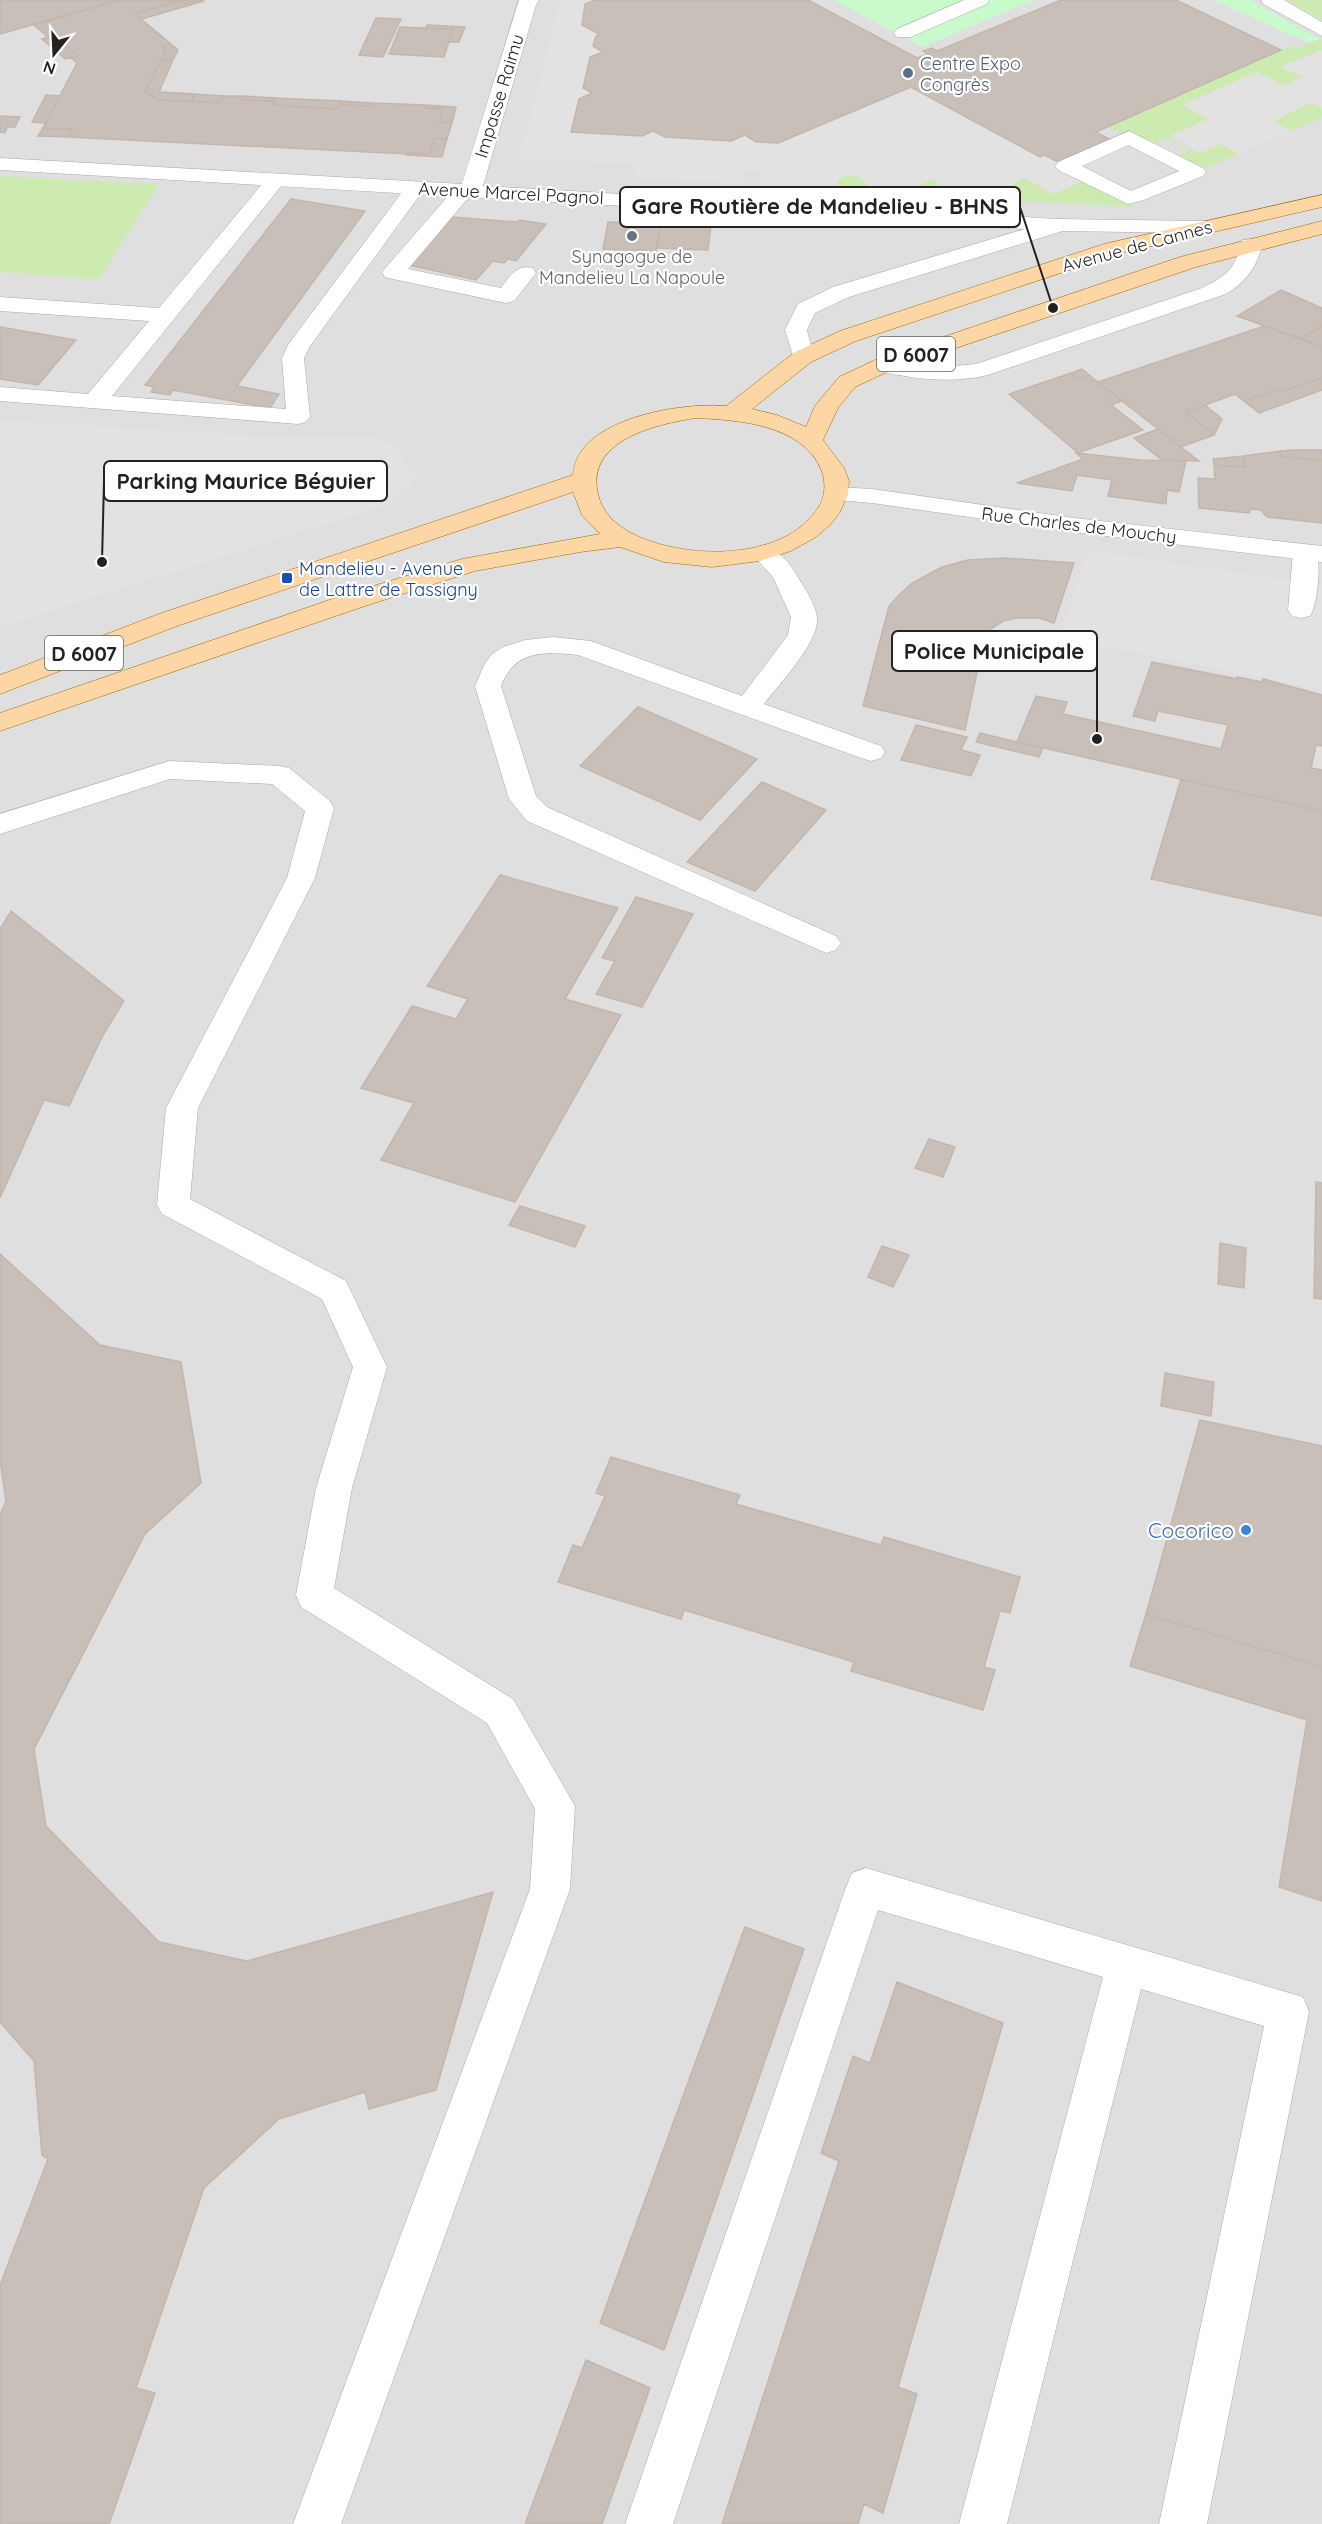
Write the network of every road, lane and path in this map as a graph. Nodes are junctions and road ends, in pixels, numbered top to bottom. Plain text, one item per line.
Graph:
1 (980, 0) edge
2 (1270, 0) edge
3 (528, 1) edge
4 (1322, 30) edge
5 (904, 33) dead end
6 (0, 164) edge
7 (1196, 172) joint
8 (275, 181) junction
9 (415, 188) junction
10 (467, 190) junction
11 (1322, 201) edge
12 (1058, 225) junction
13 (1202, 227) junction
14 (1322, 227) edge
15 (1251, 245) junction
16 (525, 273) dead end
17 (0, 304) edge
18 (165, 315) junction
19 (803, 357) junction
20 (883, 365) junction
21 (0, 394) edge
22 (94, 402) junction
23 (732, 412) junction
24 (811, 441) junction
25 (583, 480) junction
26 (836, 494) junction
27 (623, 539) junction
28 (764, 553) junction
29 (1314, 553) edge
30 (1301, 610) dead end
31 (0, 685) edge
32 (748, 708) junction
33 (0, 722) edge
34 (871, 752) dead end
35 (0, 824) edge
36 (826, 943) dead end
37 (1128, 1964) junction
38 (317, 2524) edge
39 (649, 2524) edge
40 (983, 2524) edge
41 (1183, 2524) edge

1 - 5 street
2 - 4 street
3 - 10 street, Impasse Raimu
6 - 8 street, Avenue Marcel Pagnol
7 - 7 street
8 - 9 street, Avenue Marcel Pagnol
8 - 18 street
9 - 10 street, Avenue Marcel Pagnol
9 - 22 street
10 - 12 street, Avenue Marcel Pagnol
10 - 16 street
11 - 13 main road, Avenue de Cannes / D 6007
12 - 13 street, Avenue Marcel Pagnol
12 - 19 street
13 - 19 main road, Avenue de Cannes / D 6007
14 - 15 main road, Avenue de Cannes / D 6007
15 - 20 main road, Avenue de Cannes / D 6007
15 - 20 street
17 - 18 street
18 - 22 street
19 - 23 main road, Avenue de Cannes / D 6007
20 - 24 main road, Avenue de Cannes / D 6007
21 - 22 street
23 - 24 main road
23 - 25 main road
24 - 26 main road
25 - 27 main road
25 - 31 main road, D 6007
26 - 28 main road
26 - 29 street, Rue Charles de Mouchy
27 - 28 main road
27 - 33 main road, D 6007
28 - 32 street
29 - 30 street
32 - 34 street
32 - 36 street
35 - 38 street
37 - 39 street
37 - 40 street
37 - 41 street

